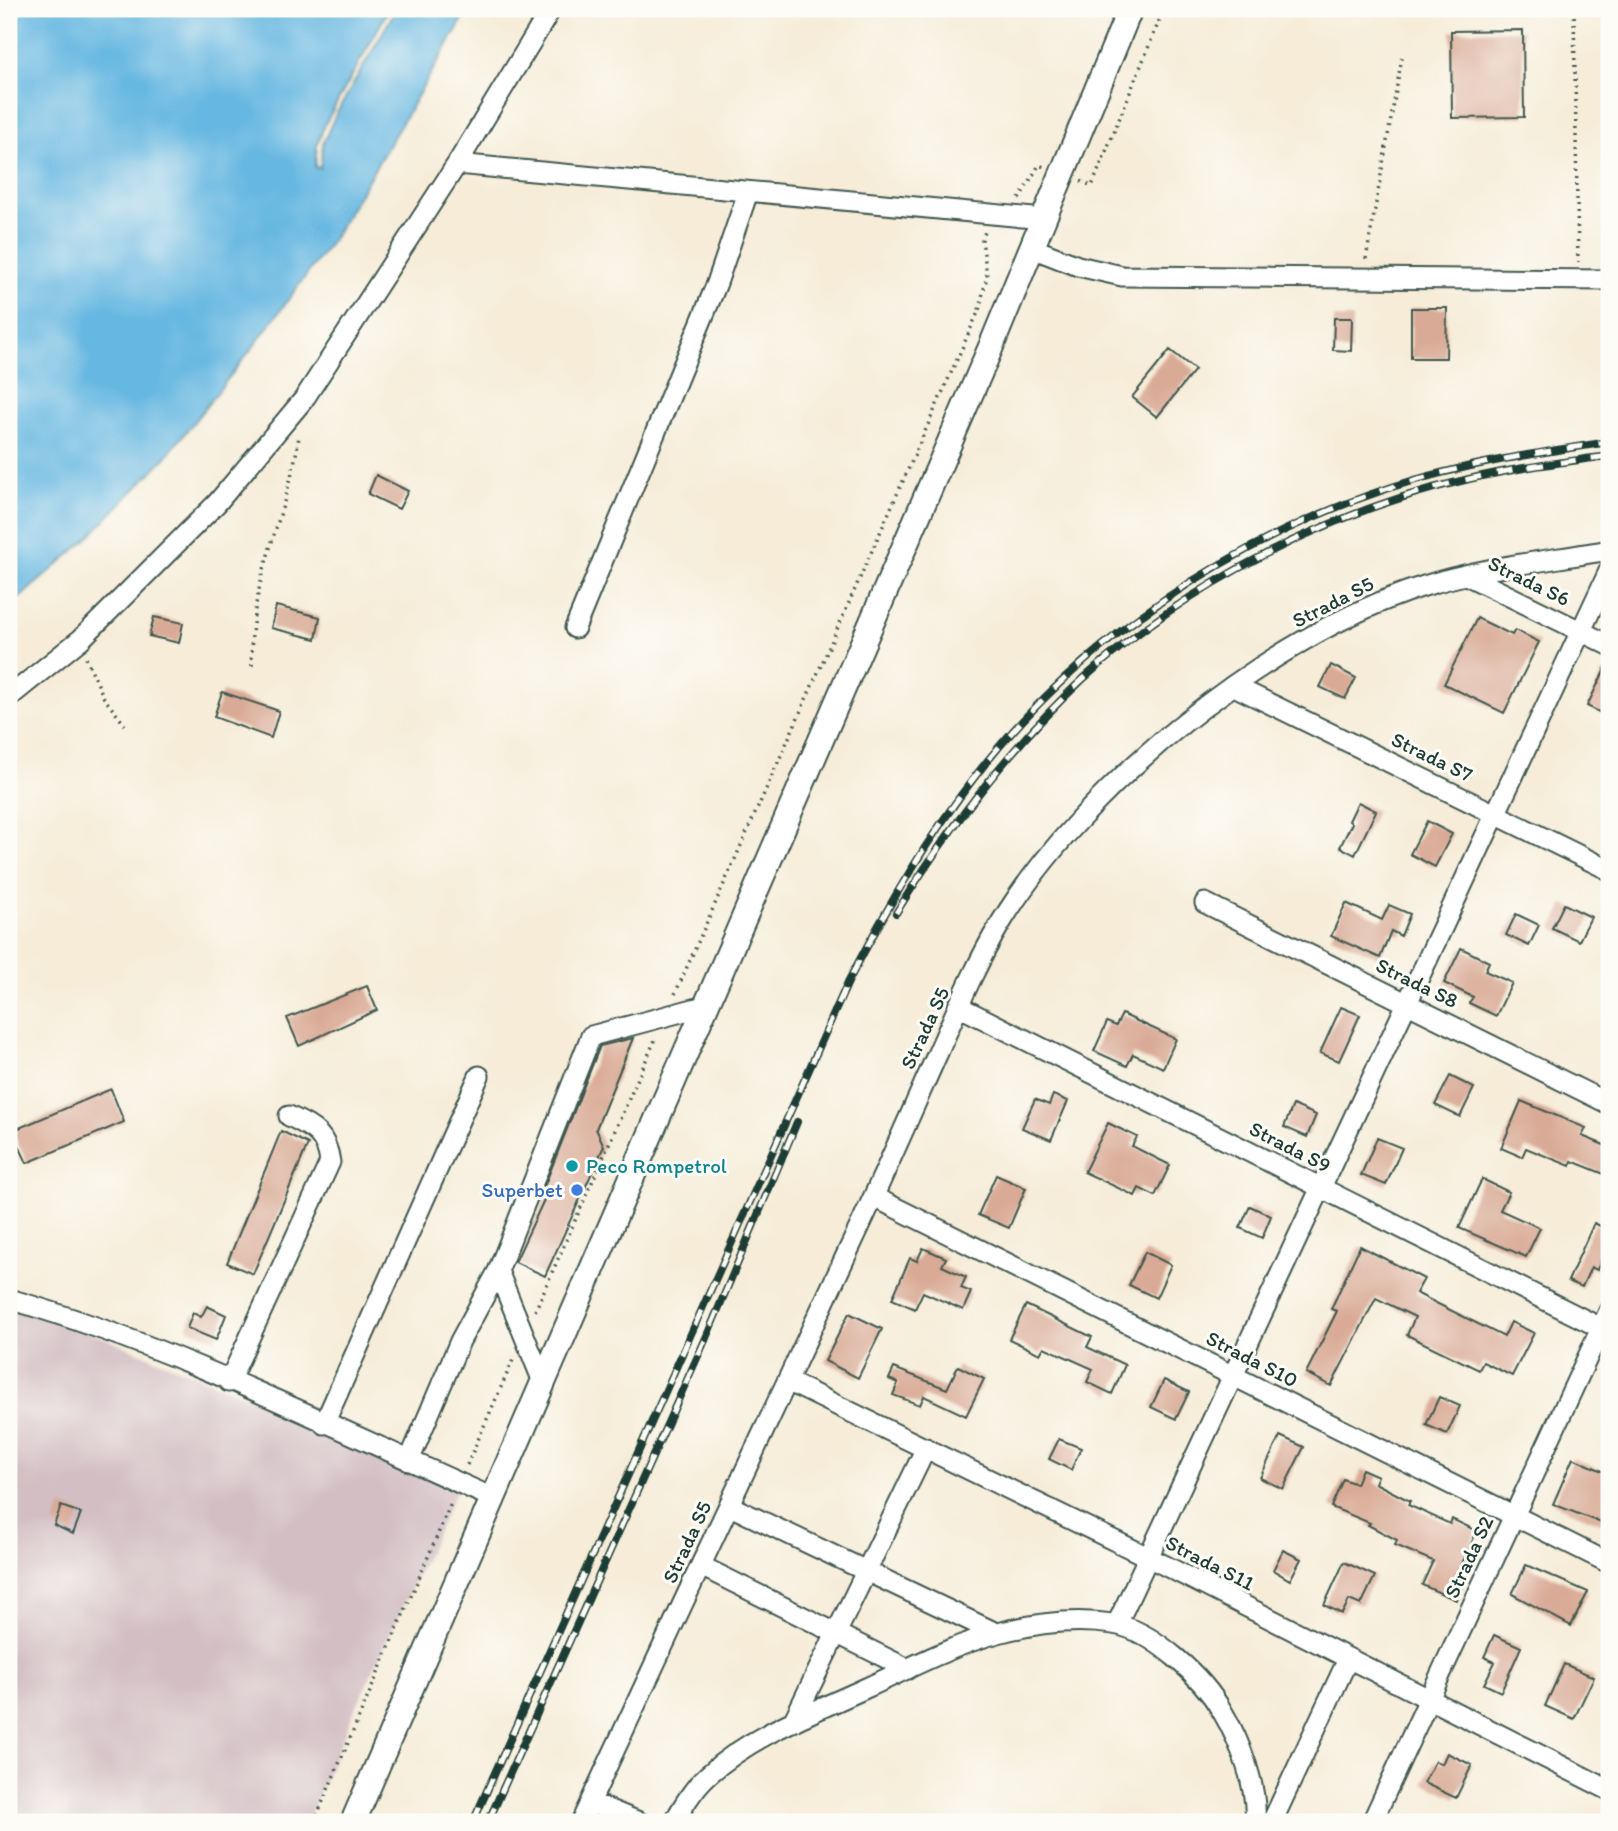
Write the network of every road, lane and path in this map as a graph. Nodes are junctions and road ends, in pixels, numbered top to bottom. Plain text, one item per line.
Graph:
1 (551, 9) edge
2 (1130, 9) edge
3 (1164, 9) edge
4 (1574, 9) edge
5 (1402, 57) dead end
6 (457, 164) junction
7 (1063, 173) junction
8 (748, 192) junction
9 (994, 215) junction
10 (1044, 219) junction
11 (1032, 248) junction
12 (1363, 279) junction
13 (1578, 281) junction
14 (1609, 281) edge
15 (304, 399) junction
16 (1609, 550) edge
17 (1609, 570) edge
18 (1466, 575) junction
19 (575, 628) dead end
20 (1581, 631) junction
21 (81, 639) junction
22 (1609, 645) edge
23 (252, 666) dead end
24 (1234, 686) junction
25 (9, 697) edge
26 (125, 724) dead end
27 (1496, 814) junction
28 (1609, 870) edge
29 (1205, 903) dead end
30 (1407, 1004) junction
31 (708, 1005) junction
32 (958, 1006) junction
33 (666, 1016) junction
34 (479, 1076) dead end
35 (1609, 1104) edge
36 (289, 1116) dead end
37 (1321, 1188) junction
38 (874, 1196) junction
39 (498, 1271) junction
40 (9, 1299) edge
41 (1605, 1320) edge
42 (524, 1335) junction
43 (1233, 1376) junction
44 (229, 1381) junction
45 (787, 1381) junction
46 (543, 1382) junction
47 (324, 1423) junction
48 (926, 1448) junction
49 (410, 1461) junction
50 (460, 1483) junction
51 (493, 1498) junction
52 (730, 1506) junction
53 (1513, 1516) junction
54 (1149, 1557) junction
55 (1609, 1563) edge
56 (701, 1566) junction
57 (867, 1569) junction
58 (1117, 1624) junction
59 (836, 1632) junction
60 (996, 1633) junction
61 (1348, 1659) junction
62 (908, 1669) junction
63 (1428, 1700) junction
64 (793, 1722) junction
65 (1609, 1790) edge
66 (590, 1802) junction
67 (314, 1822) edge
68 (353, 1822) edge
69 (581, 1822) edge
70 (639, 1822) edge
71 (674, 1822) edge
72 (1255, 1822) edge
73 (1272, 1822) edge
74 (1372, 1822) edge

1 - 6 street
2 - 7 main road
3 - 7 path
4 - 13 path
5 - 12 path
6 - 8 street
6 - 15 street
7 - 9 path
7 - 10 main road
8 - 9 street
8 - 19 street
9 - 10 street
9 - 33 path
10 - 11 main road
11 - 12 street
11 - 31 main road
12 - 13 street
13 - 14 street
15 - 21 street
15 - 23 path
16 - 18 street, Strada S5
17 - 20 street
18 - 20 street, Strada S6
18 - 24 street, Strada S5
20 - 22 street, Strada S6
20 - 27 street
21 - 25 street
21 - 26 path
24 - 27 street, Strada S7
24 - 32 street, Strada S5
27 - 28 street, Strada S7
27 - 30 street
29 - 30 street, Strada S8
30 - 35 street, Strada S8
30 - 37 street
31 - 33 street
31 - 46 main road
32 - 37 street, Strada S9
32 - 38 street, Strada S5
33 - 39 street
33 - 42 path
34 - 47 street
36 - 44 street
37 - 41 street, Strada S9
37 - 43 street
38 - 43 street, Strada S10
38 - 45 street, Strada S5
39 - 42 street
39 - 49 street
40 - 44 street
41 - 53 street, Strada S2
42 - 46 street
42 - 50 path
43 - 53 street, Strada S10
43 - 54 street
44 - 47 street
45 - 48 street, Strada S11
45 - 52 street, Strada S5
46 - 51 main road
47 - 49 street
48 - 54 street, Strada S11
48 - 57 street
49 - 50 street
50 - 51 street
50 - 67 path
51 - 68 main road
52 - 56 street, Strada S5
52 - 57 street
53 - 55 street, Strada S10
53 - 63 street, Strada S2
54 - 58 street
54 - 61 street, Strada S11
56 - 59 street
56 - 66 street, Strada S5
57 - 59 street
57 - 60 street
58 - 60 street
58 - 72 street
59 - 62 street
59 - 64 street
60 - 62 street
61 - 63 street, Strada S11
61 - 73 street
62 - 64 street
63 - 65 street, Strada S11
63 - 74 street, Strada S2
64 - 71 street
66 - 69 street, Strada S5
66 - 70 street

